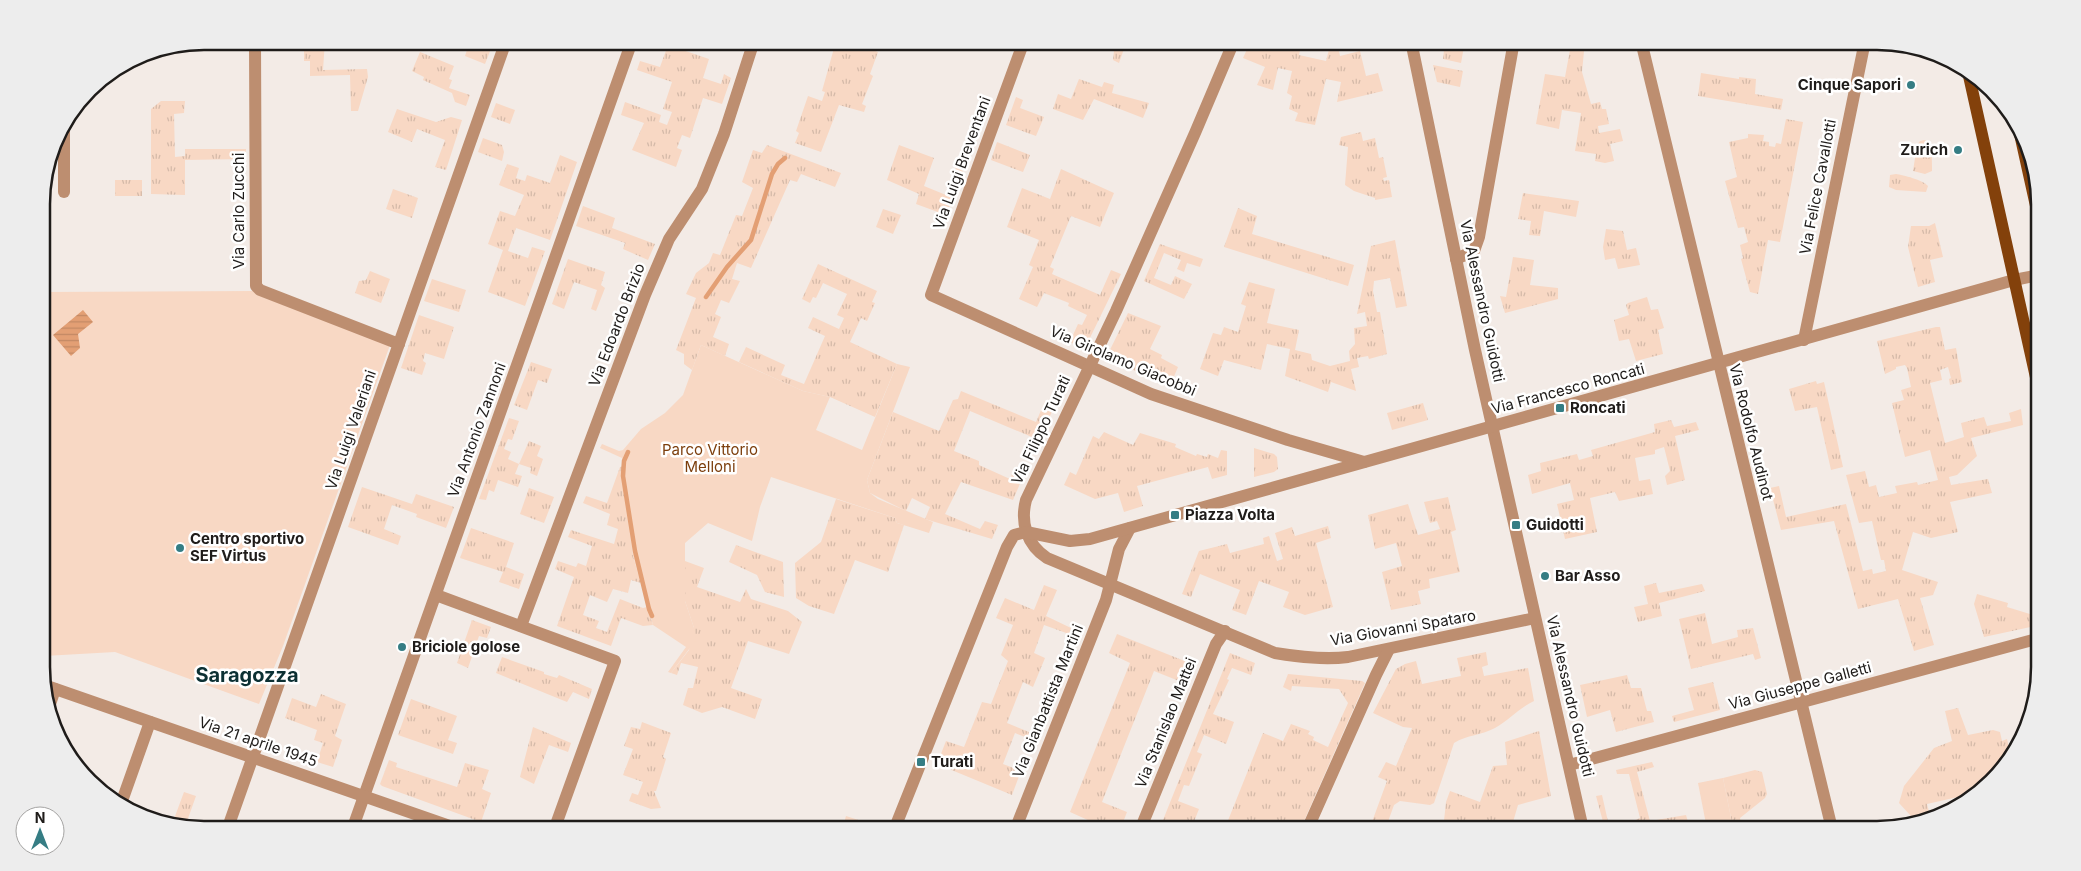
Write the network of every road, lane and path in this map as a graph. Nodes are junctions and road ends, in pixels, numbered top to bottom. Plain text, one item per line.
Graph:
1 (255, 50) edge
2 (503, 50) edge
3 (629, 50) edge
4 (751, 50) edge
5 (1021, 50) edge
6 (1230, 50) edge
7 (1413, 50) edge
8 (1512, 50) edge
9 (1642, 50) edge
10 (1863, 50) edge
11 (1969, 81) edge
12 (64, 140) edge
13 (64, 192) dead end
14 (1456, 259) junction
15 (2031, 277) edge
16 (2014, 280) junction
17 (931, 295) joint
18 (1804, 340) junction
19 (399, 344) junction
20 (2031, 355) edge
21 (1718, 364) junction
22 (1090, 365) junction
23 (1492, 426) junction
24 (1364, 462) junction
25 (1130, 528) junction
26 (1026, 532) junction
27 (1110, 583) junction
28 (436, 595) junction
29 (1535, 618) junction
30 (521, 626) junction
31 (1225, 631) junction
32 (2031, 640) edge
33 (1389, 649) junction
34 (52, 688) edge
35 (1802, 702) junction
36 (150, 722) junction
37 (252, 757) junction
38 (1569, 765) junction
39 (364, 796) junction
40 (123, 797) edge
41 (230, 821) edge
42 (355, 821) edge
43 (435, 821) edge
44 (557, 821) edge
45 (898, 821) edge
46 (1019, 821) edge
47 (1144, 821) edge
48 (1311, 821) edge
49 (1581, 821) edge
50 (1830, 821) edge

1 - 19 street, Via Carlo Zucchi
2 - 19 street, Via Luigi Valeriani
3 - 28 street, Via Antonio Zannoni
4 - 30 street, Via Edoardo Brizio
5 - 17 street, Via Luigi Breventani
6 - 22 street, Via Filippo Turati
7 - 14 street, Via Alessandro Guidotti
8 - 14 street
9 - 21 street, Via Rodolfo Audinot
10 - 18 street, Via Felice Cavallotti
11 - 16 main road
12 - 13 street
14 - 23 street, Via Alessandro Guidotti
15 - 16 street, Via Francesco Roncati
16 - 18 street, Via Francesco Roncati
16 - 20 main road
17 - 22 street, Via Girolamo Giacobbi
18 - 21 street, Via Francesco Roncati
19 - 37 street, Via Luigi Valeriani
21 - 23 street, Via Francesco Roncati
21 - 35 street, Via Rodolfo Audinot
22 - 24 street, Via Girolamo Giacobbi
22 - 26 street, Via Filippo Turati
23 - 24 street, Via Francesco Roncati
23 - 29 street, Via Alessandro Guidotti
24 - 25 street, Via Francesco Roncati
25 - 26 street, Via Francesco Roncati
25 - 27 street, Via Gianbattista Martini
26 - 27 street, Via Giovanni Spataro
26 - 45 street
27 - 31 street, Via Giovanni Spataro
27 - 46 street, Via Gianbattista Martini
28 - 30 street
28 - 39 street, Via Antonio Zannoni
29 - 33 street, Via Giovanni Spataro
29 - 38 street, Via Alessandro Guidotti
30 - 44 street
31 - 33 street, Via Giovanni Spataro
31 - 47 street, Via Stanislao Mattei
32 - 35 street, Via Giuseppe Galletti
33 - 48 street
34 - 36 street, Via 21 aprile 1945
35 - 38 street, Via Giuseppe Galletti
35 - 50 street, Via Rodolfo Audinot
36 - 37 street, Via 21 aprile 1945
36 - 40 street
37 - 39 street, Via 21 aprile 1945
37 - 41 street, Via Luigi Valeriani
38 - 49 street, Via Alessandro Guidotti
39 - 42 street, Via Antonio Zannoni
39 - 43 street, Via 21 aprile 1945

